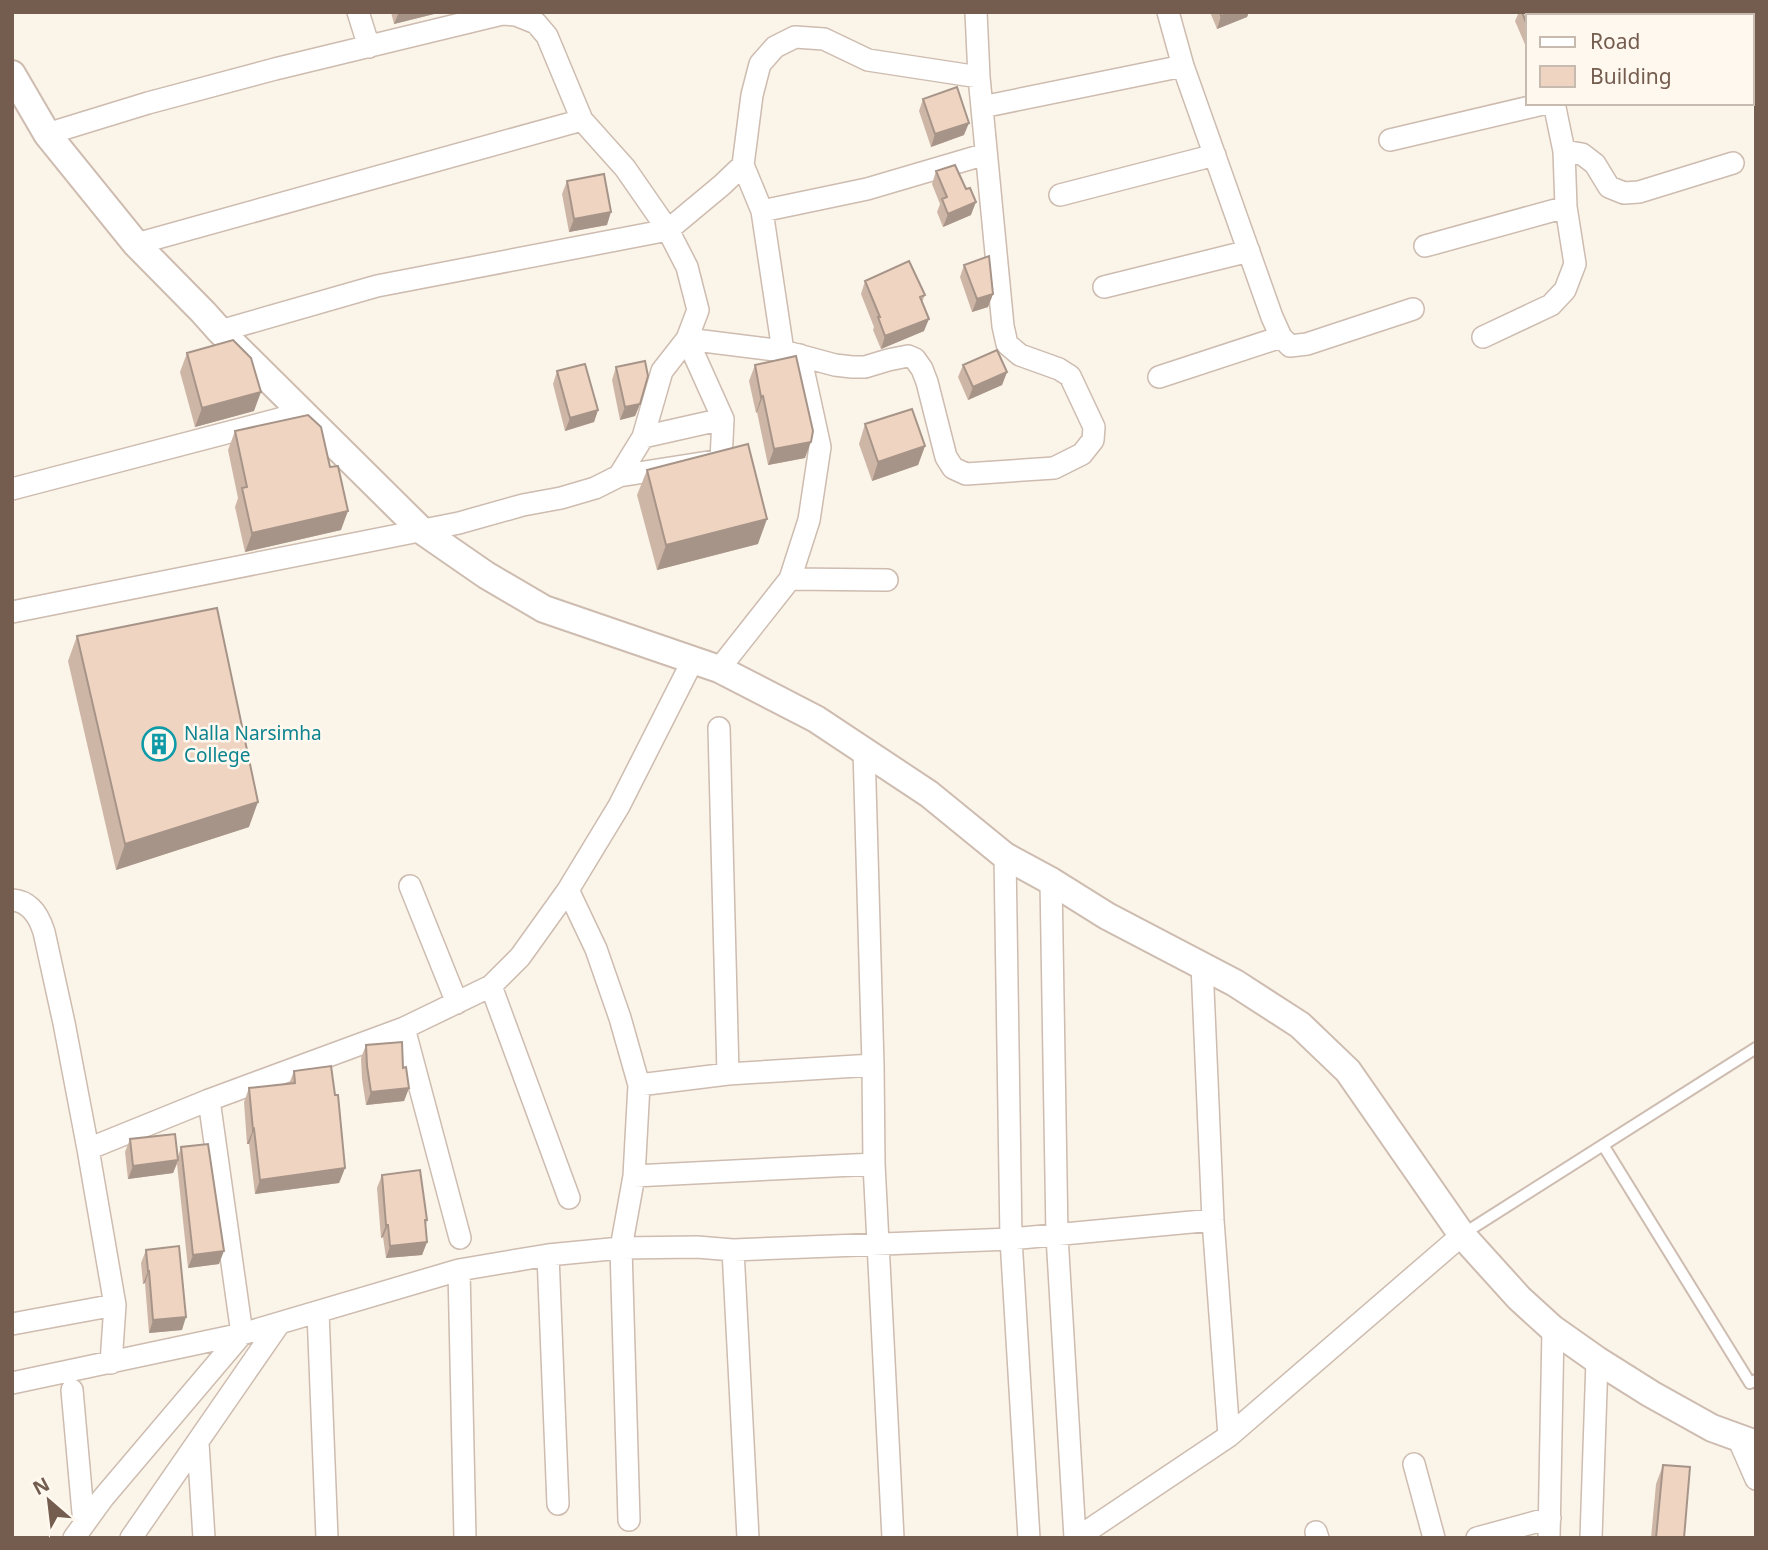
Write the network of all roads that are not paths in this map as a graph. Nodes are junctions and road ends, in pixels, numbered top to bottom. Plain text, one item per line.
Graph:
1 (358, 12) edge
2 (976, 12) edge
3 (1168, 12) edge
4 (369, 47) junction
5 (1183, 66) junction
6 (12, 74) edge
7 (979, 77) junction
8 (1539, 105) edge
9 (1554, 105) edge
10 (982, 107) junction
11 (582, 120) junction
12 (47, 134) junction
13 (1390, 140) dead end
14 (1564, 151) junction
15 (986, 154) junction
16 (1215, 155) junction
17 (1733, 163) dead end
18 (743, 165) junction
19 (1060, 195) dead end
20 (1566, 207) junction
21 (762, 211) junction
22 (668, 230) junction
23 (136, 244) junction
24 (1425, 246) dead end
25 (1249, 251) junction
26 (1104, 287) dead end
27 (1413, 309) dead end
28 (220, 331) junction
29 (1281, 337) junction
30 (1483, 337) dead end
31 (687, 339) junction
32 (792, 353) junction
33 (1158, 377) dead end
34 (302, 413) junction
35 (723, 419) junction
36 (643, 437) junction
37 (619, 476) junction
38 (12, 489) edge
39 (421, 530) junction
40 (790, 579) junction
41 (887, 580) dead end
42 (12, 612) edge
43 (693, 660) junction
44 (719, 669) junction
45 (719, 727) dead end
46 (864, 749) junction
47 (1005, 856) junction
48 (1051, 881) junction
49 (410, 886) dead end
50 (568, 890) junction
51 (12, 900) edge
52 (1202, 965) junction
53 (491, 986) junction
54 (457, 1003) junction
55 (404, 1028) junction
56 (1756, 1048) edge
57 (873, 1065) junction
58 (728, 1074) junction
59 (639, 1085) junction
60 (209, 1100) junction
61 (1603, 1145) junction
62 (88, 1149) junction
63 (874, 1164) junction
64 (634, 1177) junction
65 (569, 1198) dead end
66 (1213, 1220) junction
67 (1462, 1235) junction
68 (1057, 1236) junction
69 (460, 1238) dead end
70 (1011, 1239) junction
71 (879, 1245) junction
72 (621, 1248) junction
73 (733, 1250) junction
74 (548, 1255) junction
75 (459, 1270) junction
76 (116, 1305) junction
77 (318, 1312) junction
78 (12, 1324) edge
79 (279, 1324) junction
80 (1553, 1329) junction
81 (242, 1335) junction
82 (1597, 1360) junction
83 (111, 1363) junction
84 (1756, 1380) edge
85 (12, 1383) edge
86 (72, 1390) dead end
87 (1229, 1436) junction
88 (1747, 1441) edge
89 (198, 1443) junction
90 (1414, 1464) dead end
91 (1756, 1479) edge
92 (558, 1504) dead end
93 (629, 1520) dead end
94 (1550, 1528) edge
95 (79, 1531) edge
96 (131, 1538) edge
97 (204, 1538) edge
98 (327, 1538) edge
99 (465, 1538) edge
100 (748, 1538) edge
101 (893, 1538) edge
102 (1029, 1538) edge
103 (1076, 1538) edge
104 (1434, 1538) edge
105 (1477, 1538) edge
106 (1591, 1538) edge

1 - 4 street
2 - 7 street
3 - 5 street
4 - 11 street
4 - 12 street
5 - 10 street
5 - 16 street
6 - 12 street
7 - 10 street
7 - 18 street
8 - 13 street
9 - 14 street
10 - 15 street
11 - 22 street
11 - 23 street
12 - 23 street
14 - 17 street
14 - 20 street
15 - 21 street
15 - 32 street
16 - 19 street
16 - 25 street
18 - 21 street
18 - 22 street
20 - 24 street
20 - 30 street
21 - 32 street
22 - 28 street
22 - 31 street
23 - 28 street
25 - 26 street
25 - 29 street
27 - 29 street
28 - 34 street
29 - 33 street
31 - 32 street
31 - 35 street
31 - 36 street
32 - 40 street
34 - 38 street
34 - 39 street
35 - 36 street
35 - 37 street
36 - 37 street
37 - 39 street
39 - 42 street
39 - 43 street
40 - 41 street
40 - 44 street
43 - 44 street
43 - 50 street
44 - 46 street
45 - 58 street
46 - 47 street
46 - 57 street
47 - 48 street
47 - 70 street
48 - 52 street
48 - 68 street
49 - 54 street
50 - 53 street
50 - 59 street
51 - 62 street
52 - 66 street
52 - 67 street
53 - 54 street
53 - 65 street
54 - 55 street
55 - 60 street
55 - 69 street
56 - 61 lane
57 - 58 street
57 - 63 street
58 - 59 street
59 - 64 street
60 - 62 street
60 - 81 street
61 - 67 lane
61 - 84 lane
62 - 76 street
63 - 64 street
63 - 71 street
64 - 72 street
66 - 68 street
66 - 87 street
67 - 80 street
67 - 87 street
68 - 70 street
68 - 103 street
70 - 71 street
70 - 102 street
71 - 73 street
71 - 101 street
72 - 73 street
72 - 74 street
72 - 93 street
73 - 100 street
74 - 75 street
74 - 92 street
75 - 77 street
75 - 99 street
76 - 78 street
76 - 83 street
77 - 79 street
77 - 98 street
79 - 81 street
79 - 89 street
80 - 82 street
80 - 94 street
81 - 83 street
81 - 95 street
82 - 88 street
82 - 106 street
83 - 85 street
86 - 95 street
87 - 103 street
88 - 91 street
89 - 96 street
89 - 97 street
90 - 104 street
94 - 105 street

